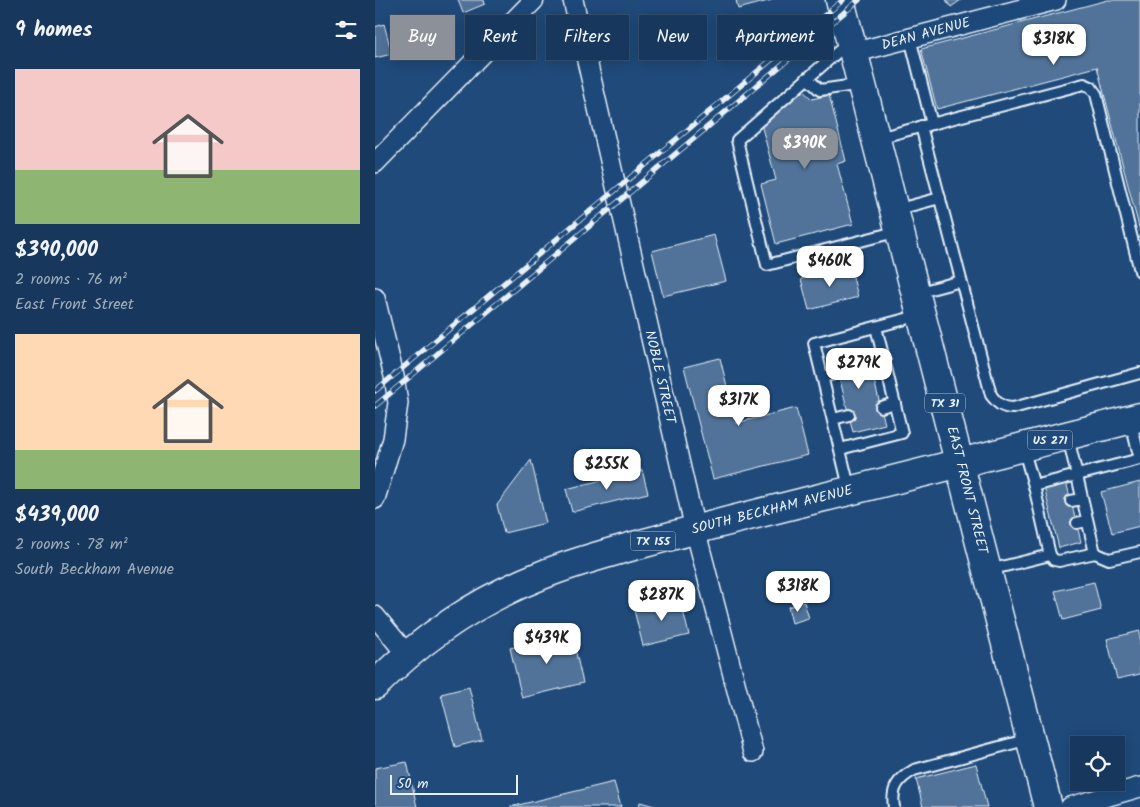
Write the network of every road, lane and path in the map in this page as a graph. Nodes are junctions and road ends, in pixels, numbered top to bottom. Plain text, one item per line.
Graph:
1 (534, 0) edge
2 (573, 0) edge
3 (840, 0) edge
4 (1056, 0) edge
5 (910, 38) junction
6 (852, 47) junction
7 (807, 78) junction
8 (862, 84) junction
9 (926, 125) junction
10 (876, 138) junction
11 (375, 163) edge
12 (939, 198) junction
13 (897, 220) junction
14 (1140, 271) edge
15 (961, 281) junction
16 (375, 298) edge
17 (919, 304) junction
18 (876, 327) junction
19 (885, 361) junction
20 (871, 365) dead end
21 (838, 373) dead end
22 (1140, 373) edge
23 (823, 377) junction
24 (895, 403) junction
25 (881, 407) dead end
26 (849, 415) dead end
27 (1135, 418) edge
28 (833, 419) junction
29 (1067, 436) junction
30 (1023, 447) junction
31 (840, 449) junction
32 (1140, 459) edge
33 (961, 464) junction
34 (1077, 475) junction
35 (1035, 486) junction
36 (850, 491) junction
37 (375, 499) edge
38 (1082, 499) junction
39 (1071, 501) dead end
40 (1087, 521) junction
41 (1077, 523) dead end
42 (695, 529) junction
43 (1140, 552) edge
44 (1095, 553) junction
45 (1050, 555) junction
46 (988, 570) junction
47 (375, 616) edge
48 (409, 656) junction
49 (375, 685) edge
50 (1031, 739) junction
51 (753, 752) dead end
52 (1140, 787) edge
53 (894, 807) edge
54 (1048, 807) edge
55 (1070, 807) edge

1 - 11 street
2 - 42 street, NOBLE STREET
3 - 6 main road, EAST FRONT STREET / TX 31
4 - 5 street, DEAN AVENUE
5 - 6 street, DEAN AVENUE
5 - 9 lane
6 - 7 lane
6 - 8 main road, EAST FRONT STREET / TX 31
7 - 8 lane
7 - 13 lane
8 - 10 main road, EAST FRONT STREET / TX 31
9 - 10 lane
9 - 12 lane
9 - 14 lane
10 - 13 main road, EAST FRONT STREET / TX 31
12 - 13 lane
12 - 15 lane
13 - 17 main road, EAST FRONT STREET / TX 31
15 - 17 lane
15 - 22 lane
16 - 37 street
17 - 18 lane
17 - 33 main road, EAST FRONT STREET / TX 31
18 - 19 lane
18 - 23 lane
19 - 20 lane
19 - 24 lane
21 - 23 lane
23 - 28 lane
24 - 25 lane
24 - 31 lane
26 - 28 lane
27 - 29 main road, SOUTH BECKHAM AVENUE / US 271
27 - 32 lane
28 - 31 lane
29 - 30 main road, SOUTH BECKHAM AVENUE / US 271
29 - 34 lane
30 - 33 main road, SOUTH BECKHAM AVENUE / US 271
30 - 35 lane
31 - 36 lane
32 - 34 lane
33 - 36 main road, SOUTH BECKHAM AVENUE / TX 155
33 - 46 main road, EAST FRONT STREET / TX 31
34 - 35 lane
34 - 38 lane
35 - 45 lane
36 - 42 main road, SOUTH BECKHAM AVENUE / TX 155
38 - 39 lane
38 - 40 lane
40 - 41 lane
40 - 44 lane
42 - 48 main road, SOUTH BECKHAM AVENUE / TX 155
42 - 51 street, NOBLE STREET
43 - 44 lane
44 - 45 lane
45 - 46 lane
46 - 50 main road, EAST FRONT STREET / TX 31
47 - 48 street
48 - 49 main road, SOUTH BECKHAM AVENUE / TX 155
50 - 53 lane
50 - 54 main road, EAST FRONT STREET / TX 31
52 - 55 street

